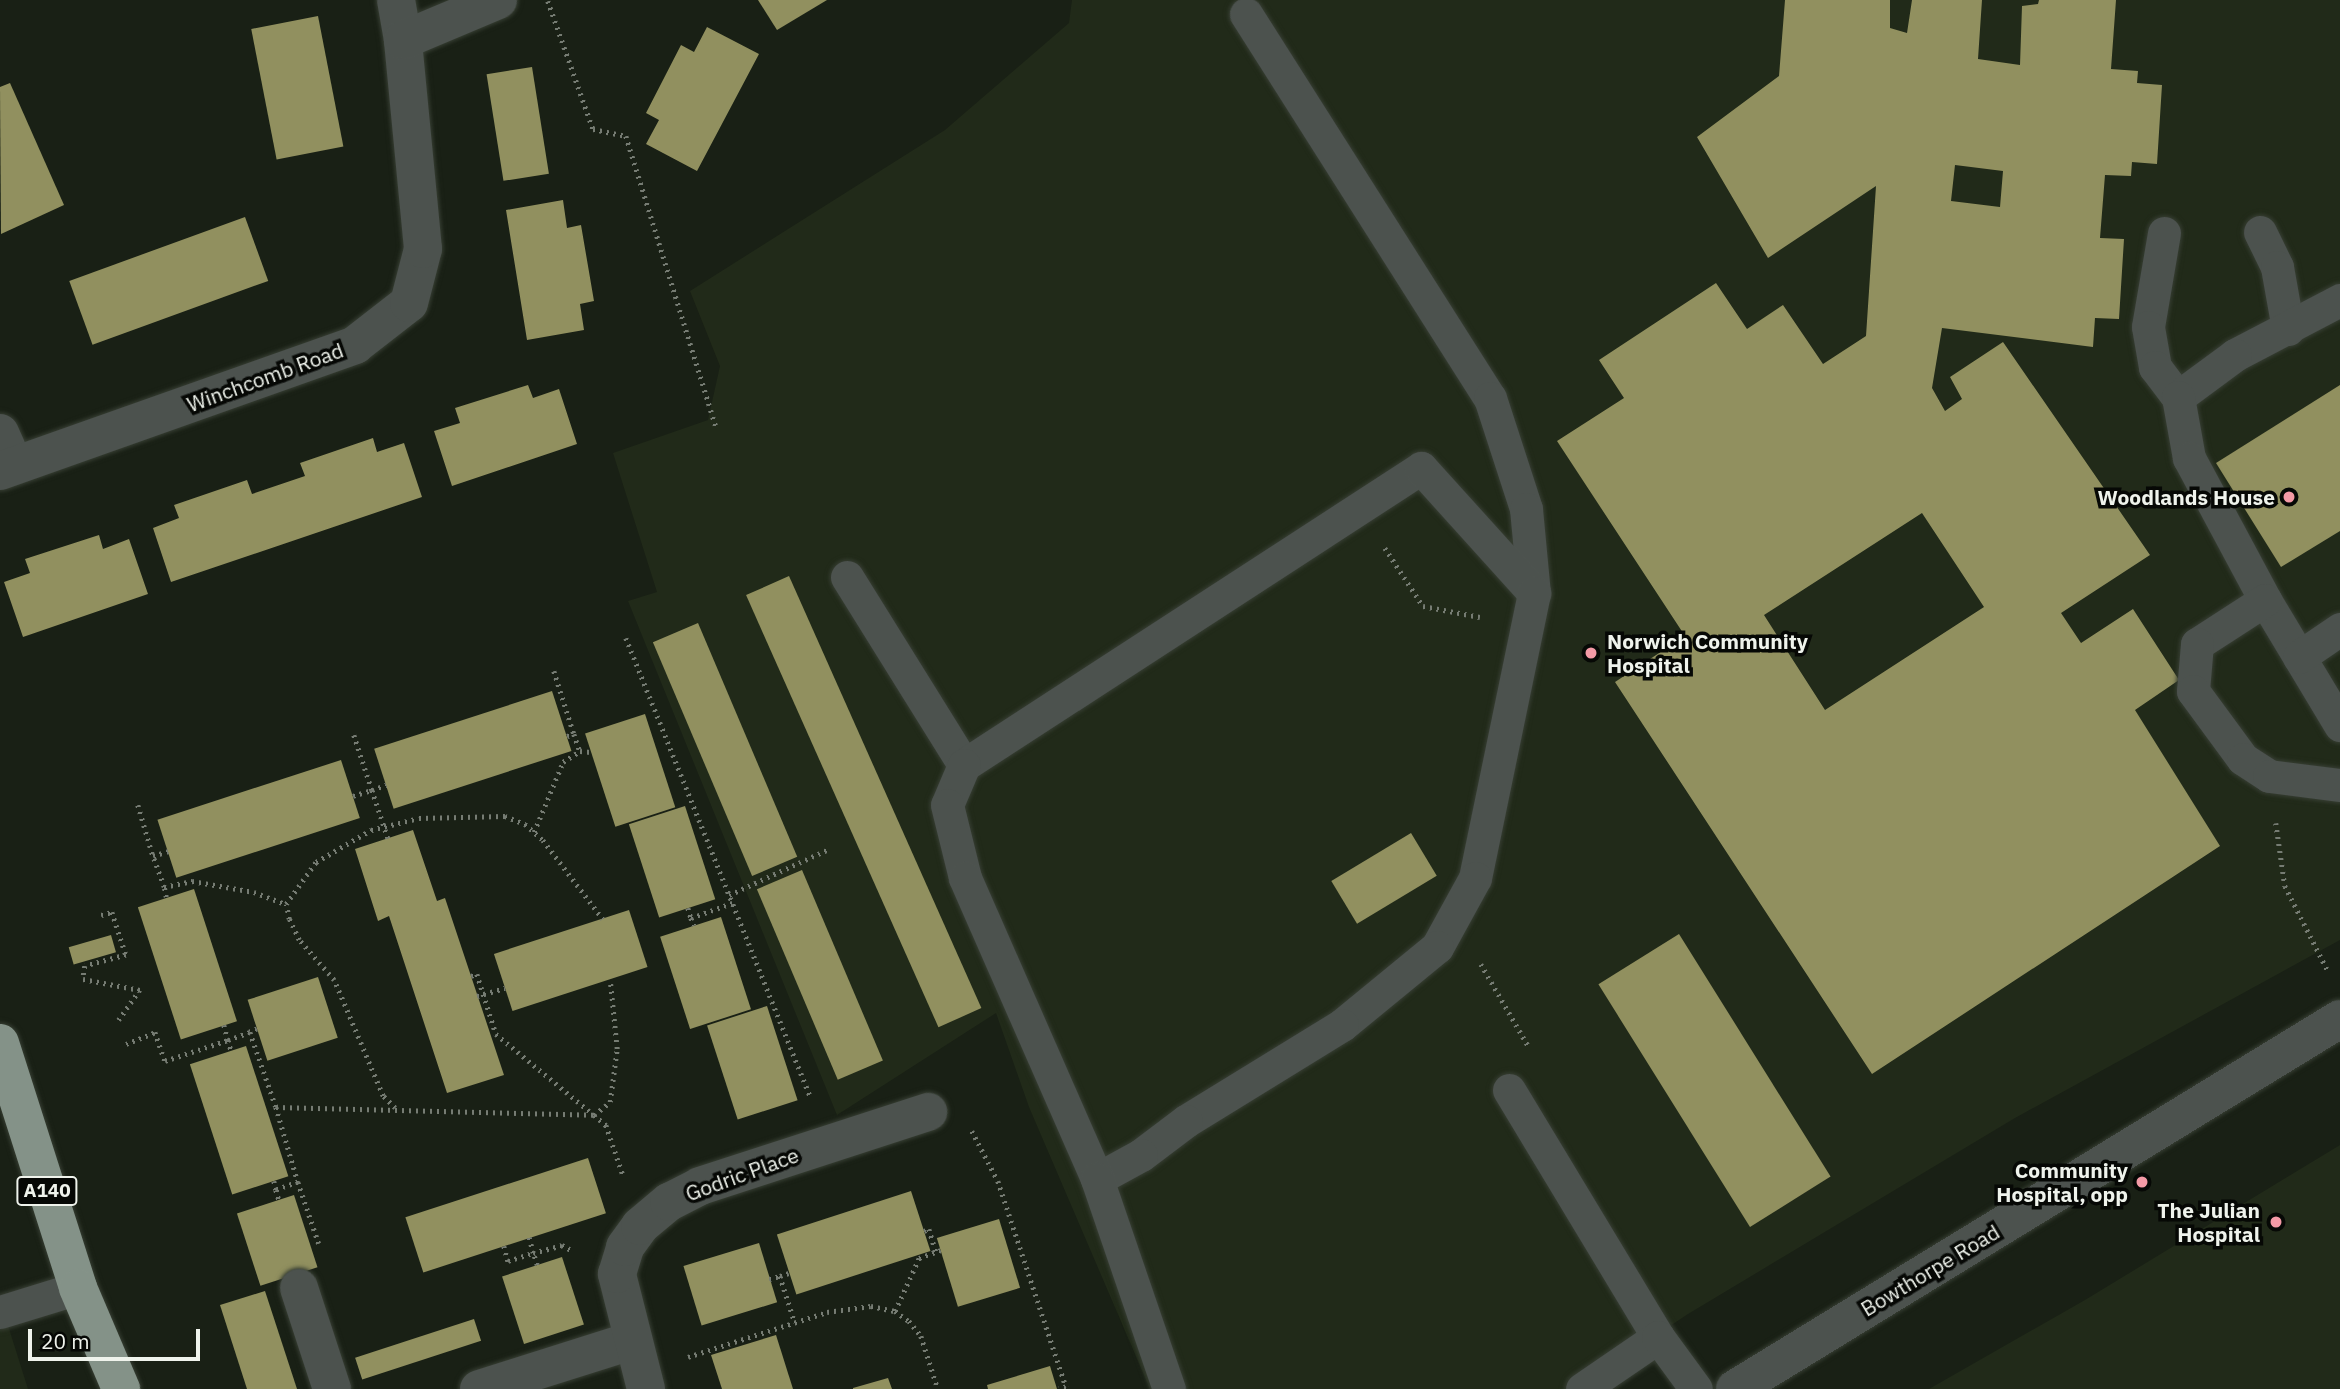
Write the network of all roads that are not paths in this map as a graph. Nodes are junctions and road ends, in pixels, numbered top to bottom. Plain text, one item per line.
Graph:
1 (396, 0) edge
2 (498, 0) edge
3 (1246, 14) dead end
4 (403, 40) junction
5 (2260, 232) dead end
6 (2164, 233) dead end
7 (2340, 300) edge
8 (2288, 329) junction
9 (2178, 397) junction
10 (5, 457) edge
11 (847, 577) dead end
12 (1534, 593) junction
13 (2265, 600) junction
14 (2340, 629) edge
15 (2299, 657) junction
16 (2340, 725) edge
17 (964, 765) junction
18 (2340, 785) edge
19 (2340, 1019) edge
20 (0, 1043) edge
21 (1509, 1090) dead end
22 (928, 1112) road end
23 (1097, 1179) junction
24 (78, 1288) junction
25 (299, 1288) dead end
26 (0, 1312) edge
27 (101, 1336) junction
28 (1658, 1338) junction
29 (639, 1367) edge
30 (113, 1389) edge
31 (121, 1389) edge
32 (332, 1389) edge
33 (479, 1389) edge
34 (1170, 1389) edge
35 (1582, 1389) edge
36 (1696, 1389) edge
37 (1735, 1389) edge

1 - 4 street, Winchcomb Road
2 - 4 street
3 - 12 lane
4 - 10 street, Winchcomb Road
5 - 8 lane
6 - 9 lane
7 - 8 lane
8 - 9 lane
9 - 13 lane
11 - 17 lane
12 - 17 lane
12 - 23 lane
13 - 15 lane
13 - 18 lane
14 - 15 lane
15 - 16 lane
17 - 23 lane
19 - 37 street, Bowthorpe Road
20 - 24 highway, A140
21 - 28 lane
22 - 29 street, Godric Place
23 - 34 lane
24 - 26 lane
24 - 27 highway, A140
25 - 32 street
27 - 30 highway, A140
27 - 31 highway, A140
28 - 35 lane
28 - 36 lane
29 - 33 street

